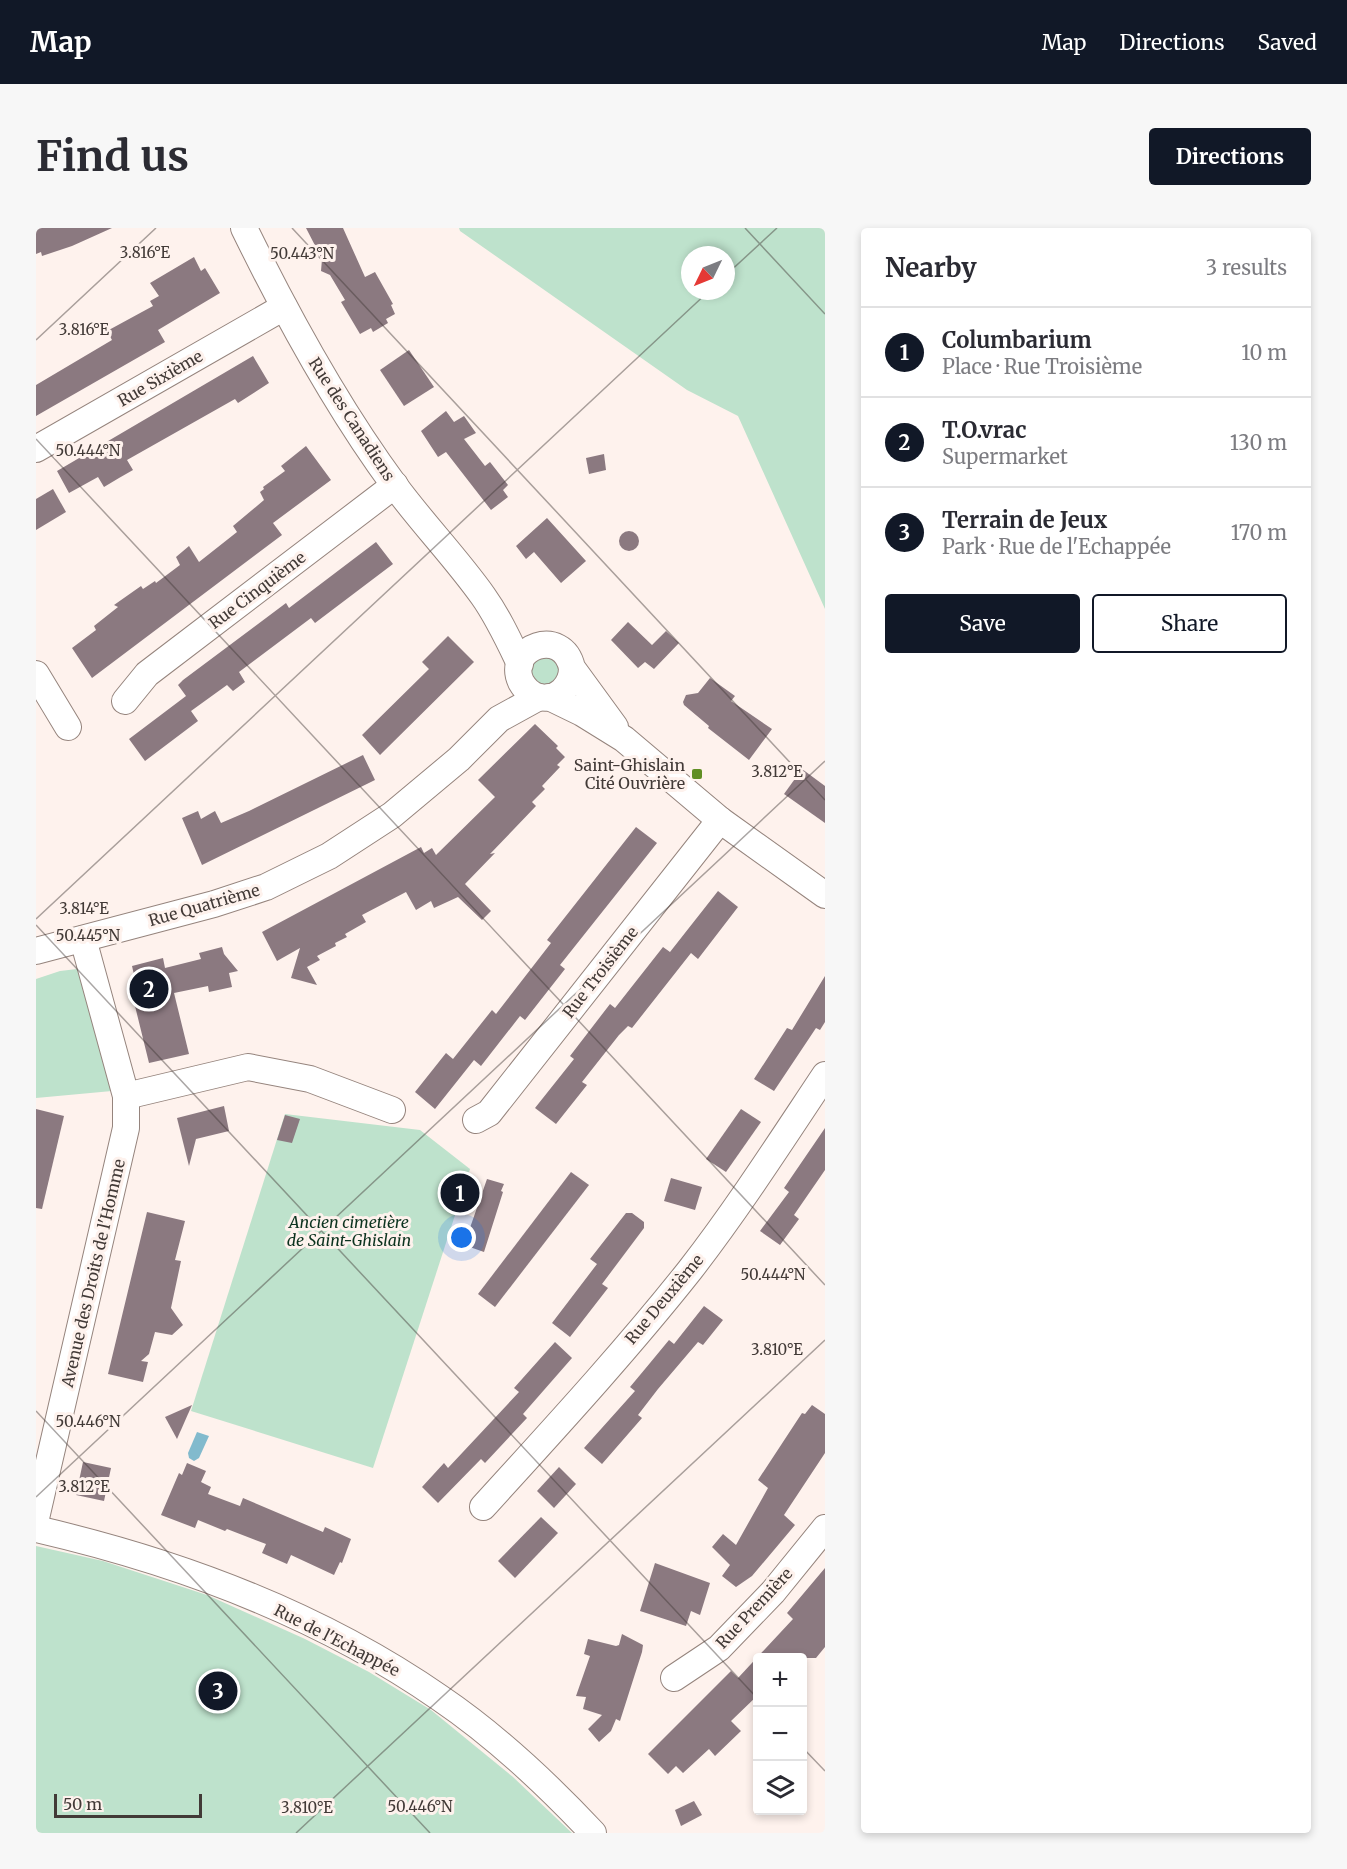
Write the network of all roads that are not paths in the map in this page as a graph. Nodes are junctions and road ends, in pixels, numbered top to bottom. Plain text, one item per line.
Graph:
1 (244, 228) edge
2 (284, 307) junction
3 (36, 449) edge
4 (395, 486) junction
5 (483, 596) junction
6 (545, 644) junction
7 (572, 668) junction
8 (519, 669) junction
9 (36, 674) edge
10 (544, 697) junction
11 (124, 701) dead end
12 (499, 719) junction
13 (68, 728) dead end
14 (624, 739) junction
15 (720, 820) junction
16 (825, 895) edge
17 (83, 939) junction
18 (36, 951) edge
19 (825, 1075) edge
20 (126, 1096) junction
21 (392, 1110) dead end
22 (476, 1120) dead end
23 (483, 1507) dead end
24 (36, 1518) edge
25 (825, 1528) edge
26 (36, 1529) edge
27 (674, 1678) dead end
28 (593, 1833) edge

1 - 2 street, Rue des Canadiens
2 - 3 street, Rue Sixième
2 - 4 street, Rue des Canadiens
4 - 5 street, Rue des Canadiens
4 - 11 street, Rue Cinquième
5 - 6 street, Rue des Canadiens
5 - 8 street, Rue des Canadiens
6 - 7 street, Rue des Canadiens
6 - 8 street
7 - 10 street
7 - 14 street, Rue des Canadiens
8 - 10 street, Rue des Canadiens
8 - 12 street, Rue Quatrième
9 - 13 street
10 - 12 street, Rue Quatrième
10 - 14 street, Rue des Canadiens
12 - 17 street, Rue Quatrième
14 - 15 street, Rue des Canadiens
15 - 16 street, Rue des Canadiens
15 - 22 street, Rue Troisième
17 - 18 street, Rue Quatrième
17 - 20 street, Avenue des Droits de l'Homme
19 - 23 street, Rue Deuxième
20 - 21 street
20 - 24 street, Avenue des Droits de l'Homme
25 - 27 street, Rue Première
26 - 28 street, Rue de l'Echappée

